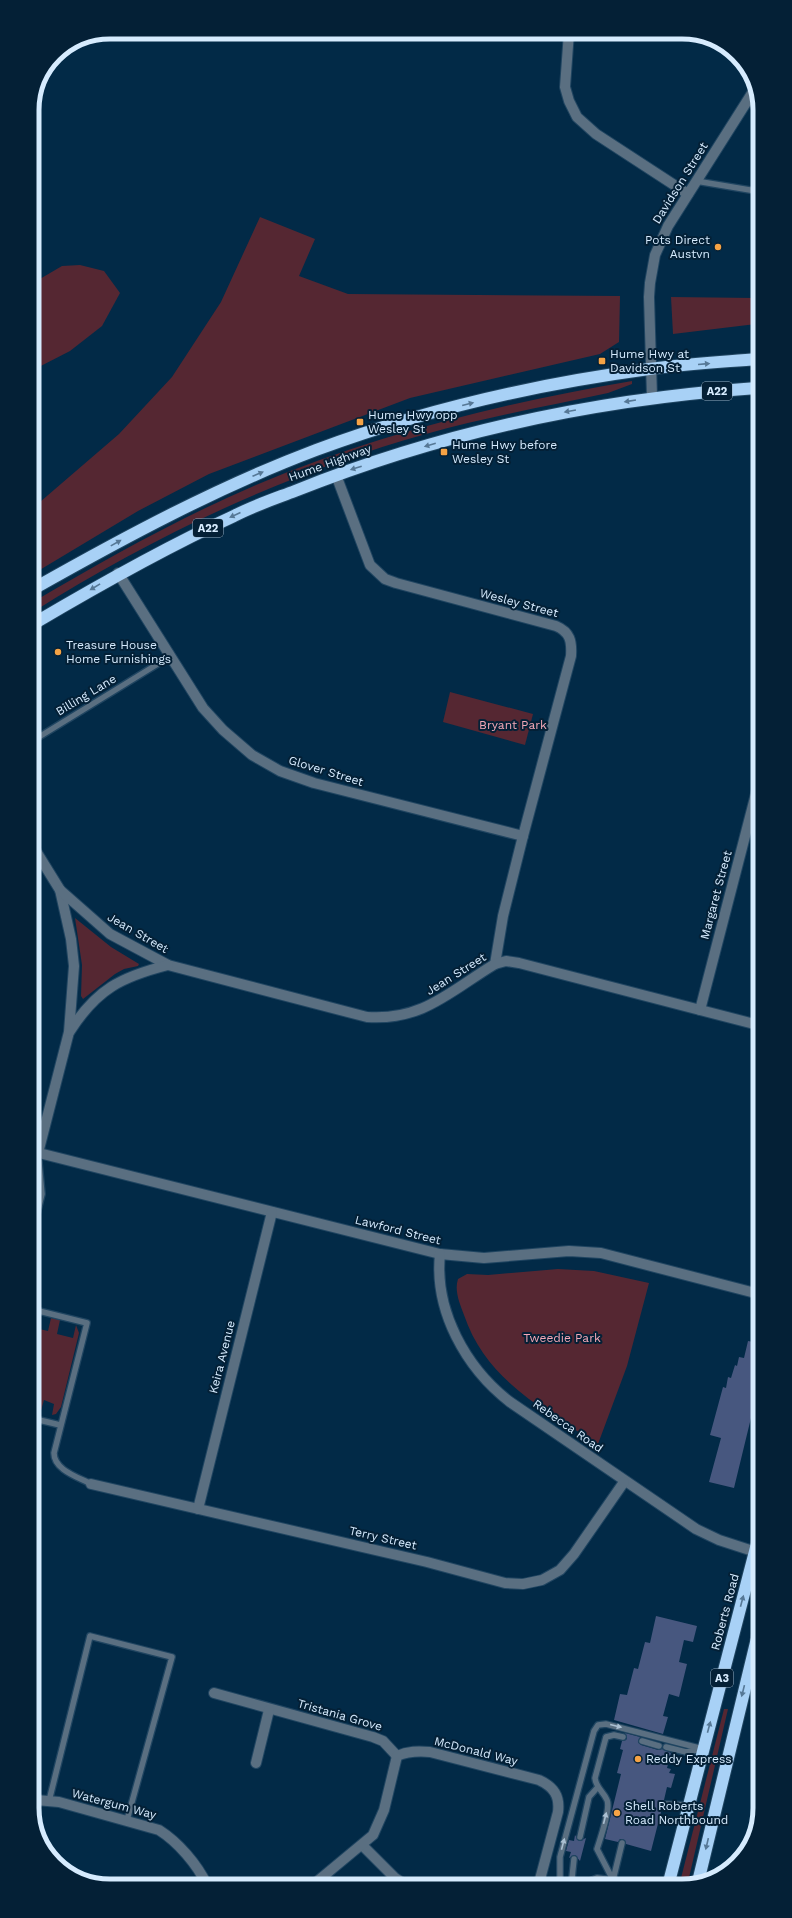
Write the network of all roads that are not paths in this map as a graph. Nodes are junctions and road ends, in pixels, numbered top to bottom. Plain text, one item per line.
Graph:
1 (568, 39) edge
2 (751, 94) edge
3 (696, 181) junction
4 (753, 190) edge
5 (688, 194) junction
6 (753, 359) edge
7 (651, 369) junction
8 (753, 388) edge
9 (652, 397) junction
10 (336, 475) junction
11 (118, 573) junction
12 (39, 587) edge
13 (39, 620) edge
14 (170, 657) junction
15 (39, 737) edge
16 (753, 805) edge
17 (523, 836) junction
18 (39, 856) edge
19 (60, 890) junction
20 (495, 964) junction
21 (168, 965) junction
22 (700, 1010) junction
23 (753, 1024) edge
24 (69, 1032) junction
25 (39, 1142) edge
26 (39, 1154) edge
27 (39, 1174) edge
28 (39, 1206) edge
29 (272, 1212) junction
30 (440, 1254) junction
31 (753, 1292) edge
32 (39, 1311) edge
33 (39, 1420) edge
34 (60, 1425) junction
35 (624, 1482) junction
36 (91, 1484) joint
37 (198, 1509) junction
38 (753, 1551) edge
39 (753, 1567) edge
40 (753, 1655) edge
41 (214, 1694) dead end
42 (269, 1710) junction
43 (623, 1737) dead end
44 (642, 1741) dead end
45 (659, 1746) dead end
46 (666, 1747) dead end
47 (703, 1749) junction
48 (397, 1756) junction
49 (256, 1763) dead end
50 (597, 1788) junction
51 (39, 1800) edge
52 (49, 1801) junction
53 (662, 1804) dead end
54 (689, 1805) junction
55 (127, 1820) junction
56 (580, 1837) dead end
57 (622, 1843) dead end
58 (362, 1845) junction
59 (574, 1859) dead end
60 (699, 1877) edge
61 (204, 1879) edge
62 (320, 1879) edge
63 (396, 1879) edge
64 (541, 1879) edge
65 (560, 1879) edge
66 (573, 1879) edge
67 (611, 1879) edge
68 (613, 1879) edge
69 (669, 1879) edge

1 - 5 street
2 - 3 street, Davidson Street
3 - 4 lane
3 - 5 street, Davidson Street
5 - 7 street, Davidson Street
7 -> 6 highway, Hume Highway / A22
7 - 9 street, Davidson Street
12 -> 7 highway, Hume Highway / A22
8 - 9 highway, Hume Highway / A22
9 -> 10 highway, Hume Highway / A22
10 -> 11 highway, Hume Highway / A22
10 - 17 street, Wesley Street
11 -> 13 highway, Hume Highway / A22
11 - 14 street, Glover Street
14 - 15 lane, Billing Lane
14 - 17 street, Glover Street
16 - 22 street, Margaret Street
17 - 20 street, Wesley Street
18 - 19 street
19 - 21 street, Jean Street
19 - 24 street
20 - 21 street, Jean Street
20 - 22 street, Jean Street
21 - 24 street, Jean Street
22 - 23 street, Jean Street
24 - 25 street
26 - 29 street, Lawford Street
27 - 28 lane
29 - 30 street, Lawford Street
29 - 37 street, Keira Avenue
30 - 31 street, Lawford Street
30 - 35 street, Rebecca Road
32 - 34 lane
33 - 34 lane
34 - 36 lane
35 - 37 street, Terry Street
35 - 38 street, Rebecca Road
36 - 37 street, Terry Street
47 -> 39 highway, Roberts Road / A3
40 -> 60 highway, A3
41 - 42 street, Tristania Grove
42 - 48 street, Tristania Grove
42 - 49 street
43 - 50 lane
44 - 45 lane
46 - 47 lane
47 - 54 highway, Roberts Road / A3
65 -> 47 lane
48 - 58 street
48 - 64 street, McDonald Way
50 - 56 lane
67 -> 50 lane
51 - 52 street, Watergum Way
52 - 55 street, Watergum Way
52 - 55 lane
53 - 54 lane
54 - 69 highway, Roberts Road / A3
55 - 61 street, Watergum Way
57 - 68 lane
58 - 62 street
58 - 63 street
59 - 66 lane

